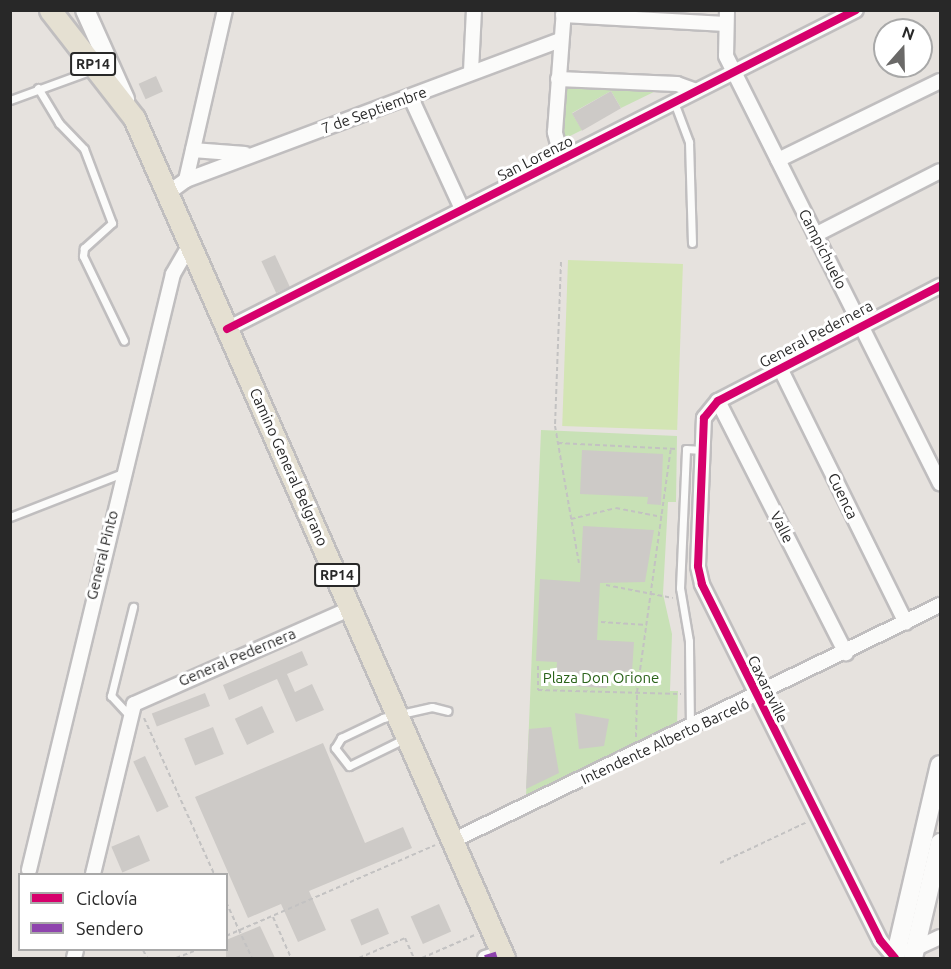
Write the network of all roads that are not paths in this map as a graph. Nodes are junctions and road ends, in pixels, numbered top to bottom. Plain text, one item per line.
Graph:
1 (50, 10) edge
2 (86, 10) edge
3 (225, 10) edge
4 (474, 10) edge
5 (856, 10) edge
6 (564, 13) edge
7 (726, 17) edge
8 (561, 40) junction
9 (96, 68) junction
10 (471, 71) junction
11 (734, 73) junction
12 (558, 79) junction
13 (940, 81) edge
14 (38, 88) junction
15 (696, 91) junction
16 (411, 98) junction
17 (10, 100) edge
18 (675, 102) junction
19 (134, 118) junction
20 (193, 150) junction
21 (250, 155) junction
22 (562, 159) junction
23 (778, 160) junction
24 (940, 171) edge
25 (186, 180) junction
26 (168, 193) junction
27 (462, 209) junction
28 (815, 235) junction
29 (692, 243) dead end
30 (189, 246) junction
31 (940, 286) edge
32 (861, 325) junction
33 (227, 329) junction
34 (124, 341) dead end
35 (780, 368) junction
36 (718, 401) junction
37 (706, 410) joint
38 (702, 450) junction
39 (123, 473) junction
40 (940, 483) edge
41 (10, 517) edge
42 (940, 605) edge
43 (133, 607) dead end
44 (352, 608) junction
45 (906, 623) junction
46 (846, 653) junction
47 (757, 698) junction
48 (448, 711) dead end
49 (135, 714) junction
50 (398, 716) junction
51 (691, 729) junction
52 (408, 737) junction
53 (940, 765) edge
54 (445, 842) junction
55 (940, 843) edge
56 (29, 870) dead end
57 (93, 873) edge
58 (940, 937) edge
59 (915, 953) edge
60 (497, 957) edge
61 (895, 958) edge

1 - 9 main road, RP14
2 - 19 street, Camino General Belgrano
3 - 20 street
4 - 10 street
5 - 11 street, San Lorenzo
6 - 7 street
6 - 8 street
7 - 11 street, Campichuelo
8 - 10 street, 7 de Septiembre
8 - 12 street
9 - 14 lane
9 - 19 main road, RP14
10 - 16 street, 7 de Septiembre
11 - 15 street, San Lorenzo
11 - 23 street, Campichuelo
12 - 15 street
12 - 22 street
13 - 23 street
14 - 17 lane
14 - 34 lane
15 - 18 street, San Lorenzo
16 - 21 street, 7 de Septiembre
16 - 27 street
18 - 22 street, San Lorenzo
18 - 29 lane
19 - 26 main road, Camino General Belgrano / RP14
20 - 21 street
20 - 25 street
21 - 25 street, 7 de Septiembre
22 - 27 street, San Lorenzo
23 - 28 street, Campichuelo
24 - 28 street
25 - 26 street
26 - 30 main road, Camino General Belgrano / RP14
27 - 33 street, San Lorenzo
28 - 32 street, Campichuelo
30 - 33 main road, Camino General Belgrano / RP14
30 - 39 street, General Pinto
31 - 32 street, General Pedernera
32 - 35 street, General Pedernera
32 - 40 street, Campichuelo
33 - 44 main road, Camino General Belgrano / RP14
35 - 36 street, General Pedernera
35 - 45 street, Cuenca
36 - 37 street, General Pedernera
36 - 46 street, Valle
37 - 38 street, Caxaraville
38 - 47 street, Caxaraville
38 - 51 lane
39 - 41 lane
39 - 56 street, General Pinto
42 - 45 street, Intendente Alberto Barceló
43 - 49 lane
44 - 49 street, General Pedernera
44 - 50 main road, Camino General Belgrano / RP14
45 - 46 street, Intendente Alberto Barceló
46 - 47 street, Intendente Alberto Barceló
47 - 51 street, Intendente Alberto Barceló
47 - 61 street, Caxaraville
48 - 50 lane
49 - 57 street
50 - 52 main road, Camino General Belgrano / RP14
50 - 52 lane
51 - 54 street, Intendente Alberto Barceló
52 - 54 main road, Camino General Belgrano / RP14
53 - 61 street
54 - 60 main road, Camino General Belgrano / RP14
55 - 59 street
58 - 59 street
59 - 61 street

